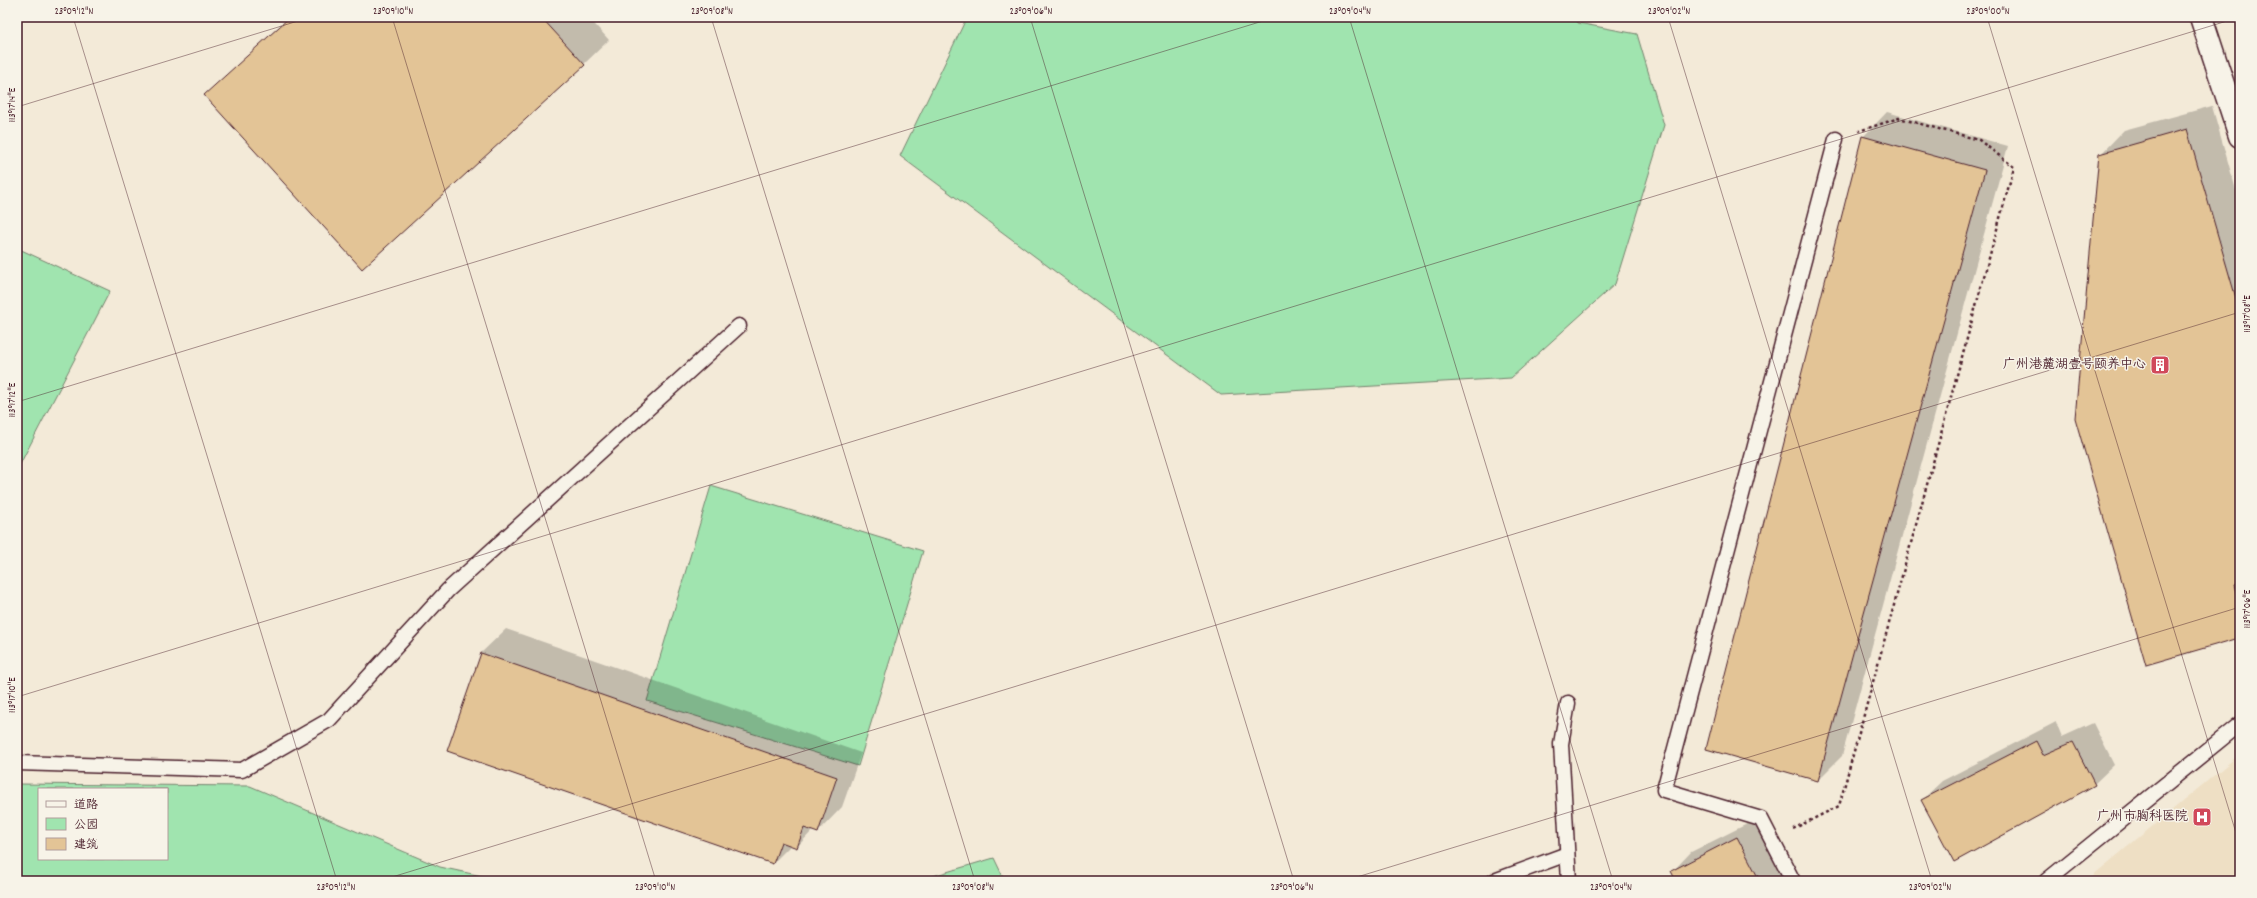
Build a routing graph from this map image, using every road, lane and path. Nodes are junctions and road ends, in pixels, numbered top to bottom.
1 (2201, 17) edge
2 (2240, 136) edge
3 (1836, 139) joint
4 (739, 326) dead end
5 (1568, 703) dead end
6 (2240, 724) edge
7 (17, 763) edge
8 (1772, 840) junction
9 (1567, 854) junction
10 (1494, 881) edge
11 (1569, 881) edge
12 (1793, 881) edge
13 (2046, 881) edge

1 - 2 street
3 - 8 lane
3 - 8 path
4 - 7 lane
5 - 9 lane
6 - 13 lane
8 - 12 lane
9 - 10 lane
9 - 11 lane

